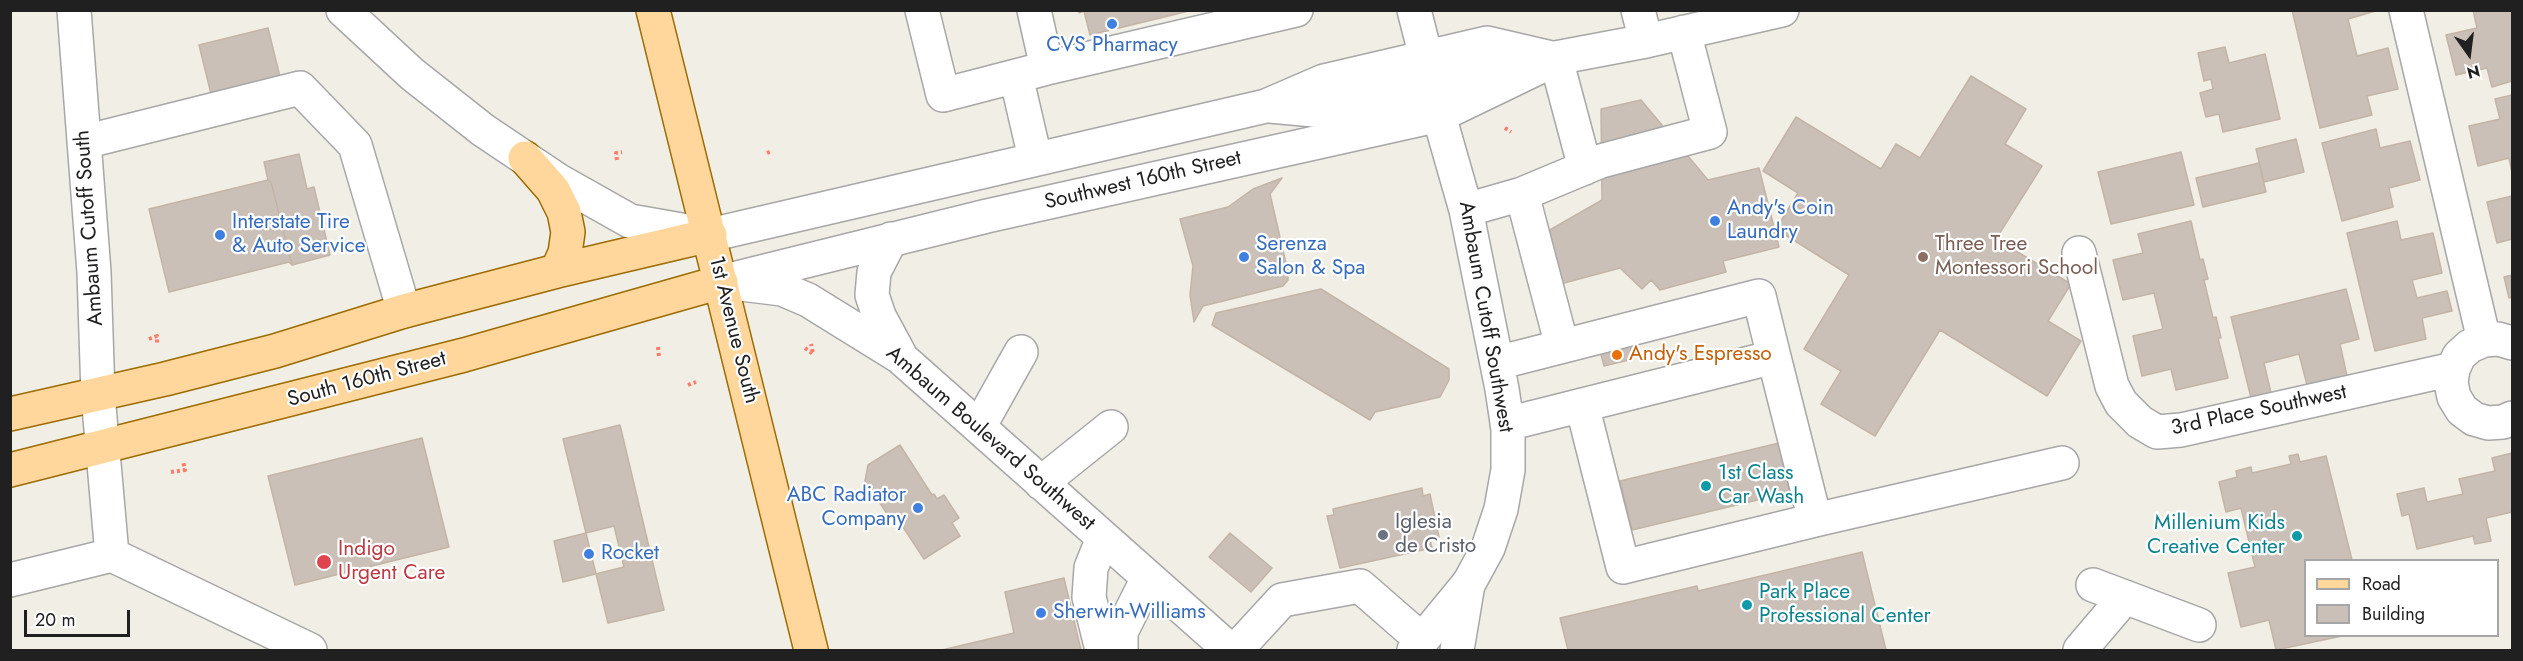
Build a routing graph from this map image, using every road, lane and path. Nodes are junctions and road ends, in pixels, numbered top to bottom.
1 (74, 10) edge
2 (343, 10) edge
3 (653, 10) edge
4 (922, 10) edge
5 (1034, 10) edge
6 (1296, 10) edge
7 (1414, 10) edge
8 (1782, 10) edge
9 (2406, 10) edge
10 (1642, 26) edge
11 (1684, 32) junction
12 (1556, 59) junction
13 (1047, 68) junction
14 (1428, 71) junction
15 (1016, 76) junction
16 (1440, 115) junction
17 (1505, 128) dead end
18 (1511, 132) dead end
19 (84, 142) junction
20 (622, 152) dead end
21 (525, 158) junction
22 (1035, 158) junction
23 (616, 160) dead end
24 (1585, 168) junction
25 (1522, 194) junction
26 (1466, 210) junction
27 (710, 235) junction
28 (891, 239) junction
29 (2079, 254) dead end
30 (557, 271) junction
31 (721, 282) junction
32 (404, 311) junction
33 (149, 339) dead end
34 (2498, 341) edge
35 (810, 342) dead end
36 (157, 343) dead end
37 (1562, 346) junction
38 (658, 347) dead end
39 (805, 348) dead end
40 (1021, 352) dead end
41 (659, 357) dead end
42 (900, 357) junction
43 (1774, 357) junction
44 (1497, 363) junction
45 (2453, 369) junction
46 (696, 382) dead end
47 (688, 385) dead end
48 (98, 395) junction
49 (1582, 405) junction
50 (10, 414) edge
51 (2512, 418) edge
52 (1507, 424) junction
53 (979, 427) junction
54 (1111, 427) dead end
55 (103, 446) junction
56 (183, 460) dead end
57 (2062, 463) dead end
58 (10, 470) edge
59 (171, 472) dead end
60 (1041, 483) junction
61 (1815, 520) junction
62 (1103, 538) junction
63 (112, 555) junction
64 (1148, 578) junction
65 (10, 580) edge
66 (1469, 583) junction
67 (2093, 585) dead end
68 (2125, 597) junction
69 (2199, 625) dead end
70 (1418, 645) edge
71 (310, 651) edge
72 (811, 651) edge
73 (1102, 651) edge
74 (1121, 651) edge
75 (1230, 651) edge
76 (1236, 651) edge
77 (1457, 651) edge
78 (2079, 651) edge

1 - 19 street, Ambaum Cutoff South
2 - 21 street
3 - 27 main road, 1st Avenue South
4 - 15 street
5 - 13 street
6 - 13 street
7 - 14 street, Ambaum Cutoff Southwest
8 - 11 street, Southwest 160th Street
9 - 34 street
10 - 11 street, Southwest 160th Street
10 - 12 street, Southwest 160th Street
11 - 24 street
12 - 14 street, Southwest 160th Street
12 - 16 street, Southwest 160th Street
12 - 24 street
13 - 15 street
14 - 16 street, Ambaum Cutoff Southwest
14 - 22 street, Southwest 160th Street
15 - 22 street
16 - 26 street, Ambaum Cutoff Southwest
16 - 28 street, Southwest 160th Street
17 - 18 path
19 - 32 street
19 - 48 street, Ambaum Cutoff South
20 - 23 path
21 - 27 street
21 - 30 main road
22 - 27 street, Southwest 160th Street
24 - 25 street
25 - 26 street
25 - 37 street
26 - 44 street, Ambaum Cutoff Southwest
27 - 30 main road
27 - 31 main road, 1st Avenue South
28 - 31 street, Southwest 160th Street
28 - 42 street
29 - 45 street, 3rd Place Southwest
30 - 32 main road
31 - 42 street, Ambaum Boulevard Southwest
31 - 55 main road, South 160th Street
31 - 72 main road, 1st Avenue South
32 - 48 main road
33 - 36 path
34 - 45 street
35 - 39 path
37 - 43 street
37 - 44 street
38 - 41 path
40 - 53 street
42 - 53 street, Ambaum Boulevard Southwest
43 - 49 street
43 - 61 street
44 - 52 street, Ambaum Cutoff Southwest
45 - 51 street
46 - 47 path
48 - 50 main road
48 - 55 street, Ambaum Cutoff South
49 - 52 street
49 - 61 street
52 - 66 street, Ambaum Cutoff Southwest
53 - 60 street, Ambaum Boulevard Southwest
54 - 60 street
55 - 58 main road, South 160th Street
55 - 63 street, Ambaum Cutoff South
56 - 59 path
57 - 61 street
60 - 62 street, Ambaum Boulevard Southwest
62 - 64 street, Ambaum Boulevard Southwest
62 - 73 street
63 - 65 street
63 - 71 street
64 - 74 street
64 - 75 street, Ambaum Boulevard Southwest
66 - 70 street, Ambaum Cutoff Southwest
66 - 77 street, Ambaum Cutoff Southwest
67 - 68 street
68 - 69 street
68 - 78 street
70 - 76 street

